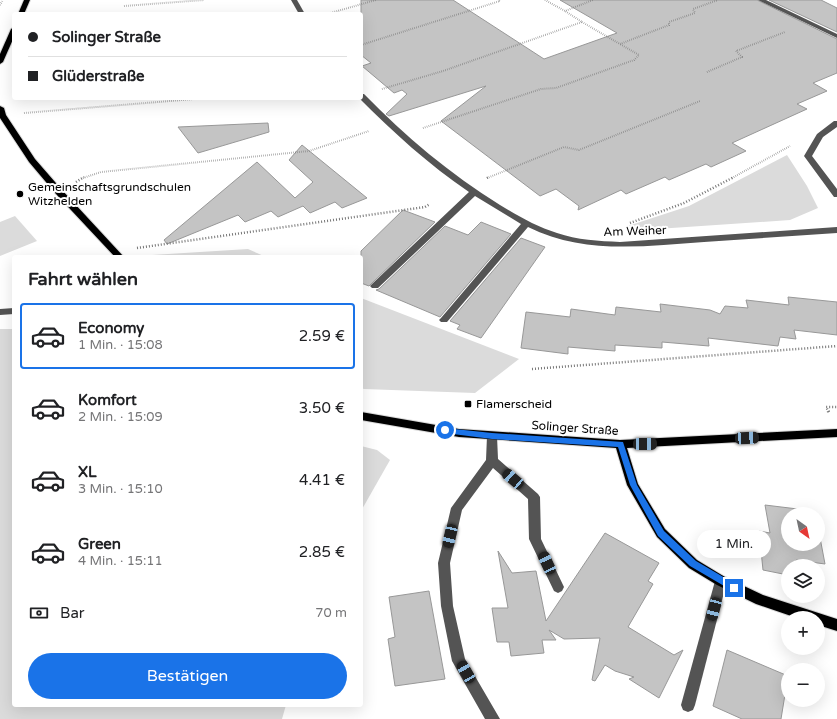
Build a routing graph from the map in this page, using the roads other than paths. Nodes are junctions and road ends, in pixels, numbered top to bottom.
1 (27, 0) edge
2 (294, 0) edge
3 (761, 0) edge
4 (22, 12) edge
5 (301, 12) edge
6 (12, 34) edge
7 (837, 36) edge
8 (0, 62) edge
9 (363, 98) edge
10 (1, 113) edge
11 (837, 123) edge
12 (473, 193) junction
13 (837, 195) edge
14 (526, 224) junction
15 (837, 230) edge
16 (117, 255) edge
17 (375, 286) dead end
18 (12, 311) edge
19 (0, 312) edge
20 (444, 320) dead end
21 (363, 416) edge
22 (837, 433) edge
23 (492, 436) junction
24 (620, 444) junction
25 (492, 461) junction
26 (721, 581) junction
27 (558, 587) dead end
28 (794, 611) edge
29 (825, 621) edge
30 (837, 625) edge
31 (688, 705) dead end
32 (493, 719) edge

1 - 4 main road
2 - 5 street
3 - 7 street
6 - 8 main road
9 - 12 street, Am Weiher
10 - 16 main road
11 - 13 street
12 - 14 street, Am Weiher
12 - 17 street
14 - 15 street, Am Weiher
14 - 20 street
18 - 19 street
21 - 23 main road, Solinger Straße
22 - 24 main road, Solinger Straße
23 - 24 main road, Solinger Straße
23 - 25 street
24 - 26 main road
25 - 27 street
25 - 32 street
26 - 28 main road
26 - 31 street
29 - 30 main road

